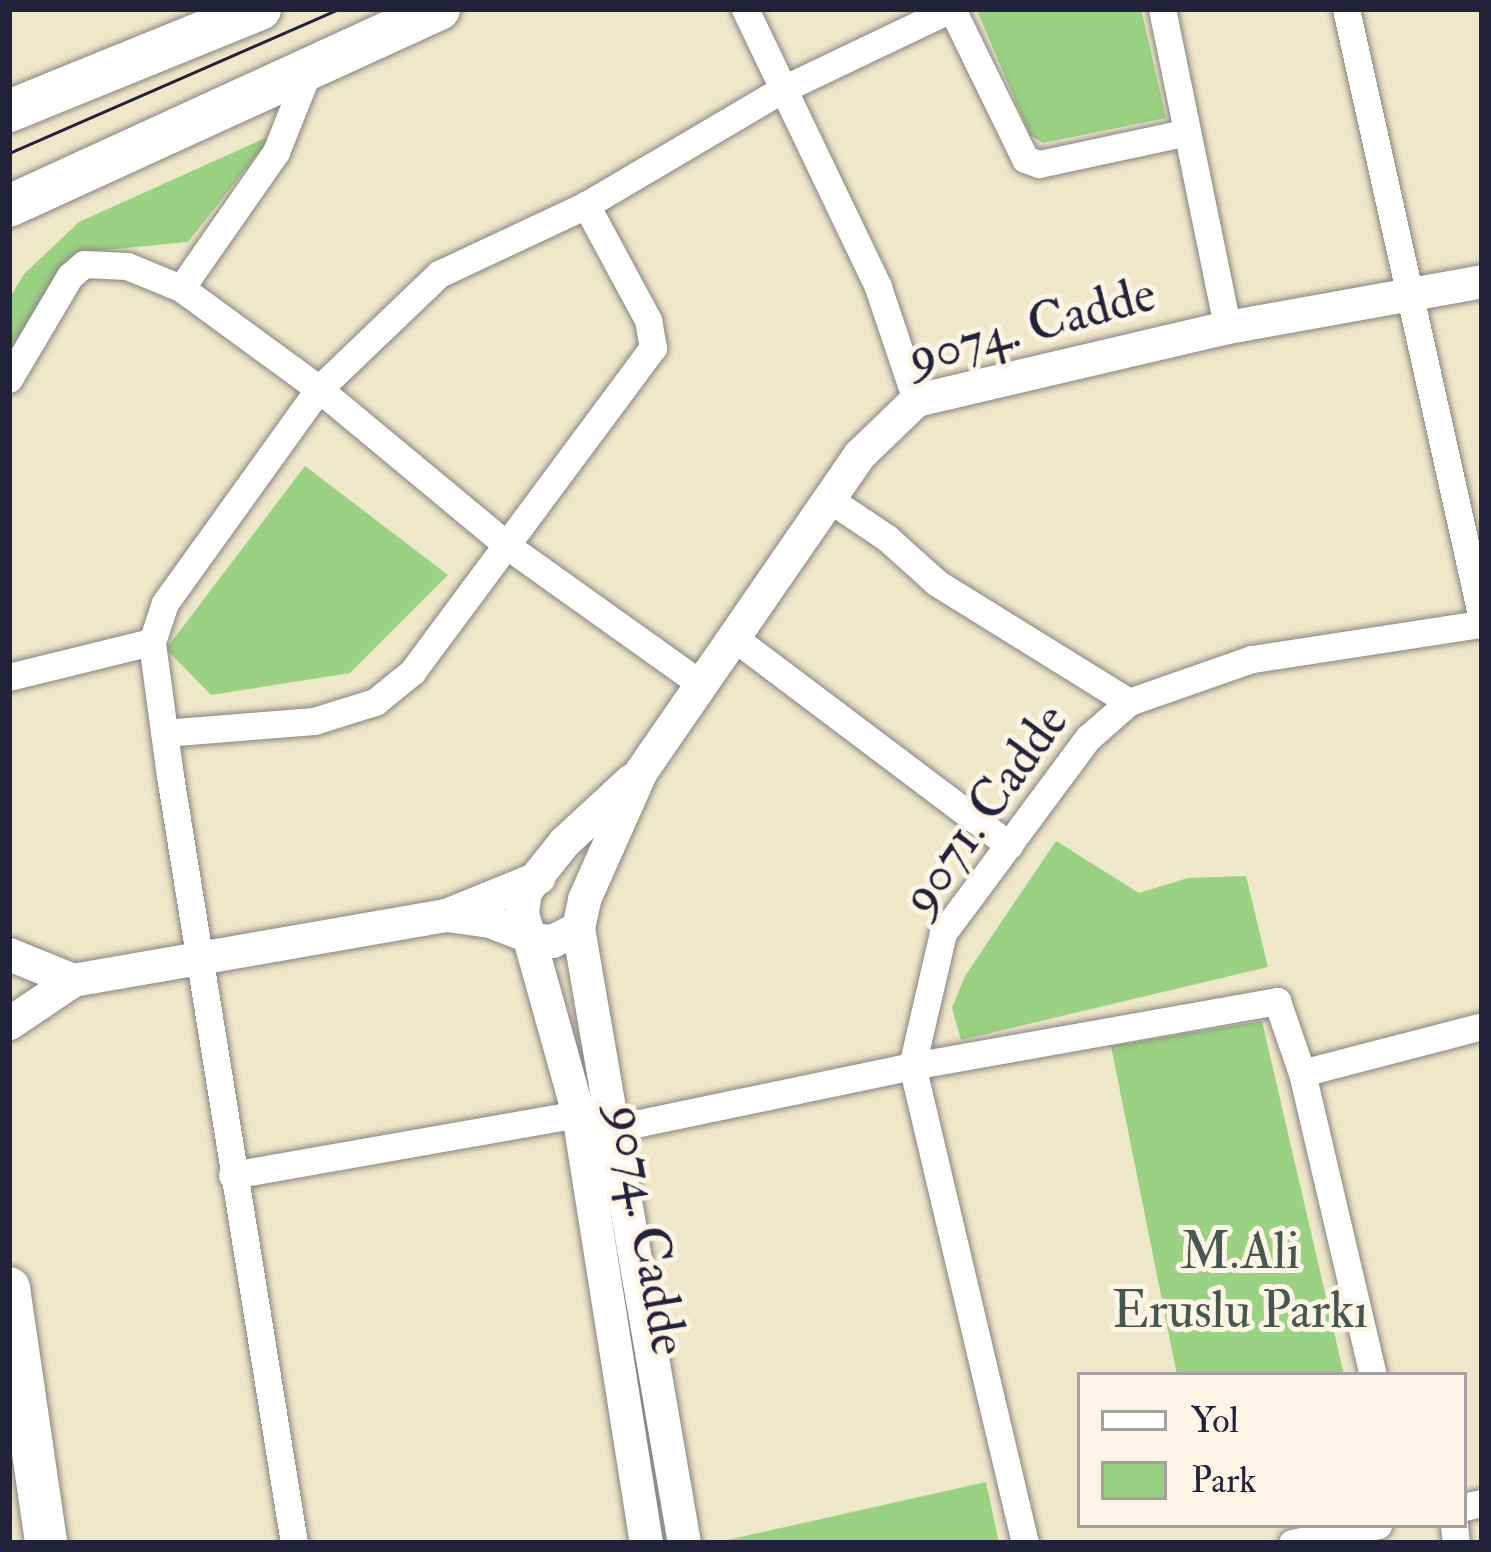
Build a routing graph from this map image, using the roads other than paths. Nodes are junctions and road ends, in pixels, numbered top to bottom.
1 (260, 9) edge
2 (439, 9) edge
3 (745, 9) edge
4 (952, 9) edge
5 (1162, 9) edge
6 (1346, 9) edge
7 (309, 69) junction
8 (783, 89) junction
9 (10, 110) edge
10 (1184, 133) junction
11 (586, 205) junction
12 (15, 206) edge
13 (1482, 281) edge
14 (181, 289) junction
15 (1409, 295) junction
16 (1227, 327) junction
17 (9, 380) edge
18 (319, 389) junction
19 (916, 400) junction
20 (829, 499) junction
21 (509, 547) junction
22 (1482, 621) edge
23 (734, 637) junction
24 (152, 642) junction
25 (9, 677) edge
26 (701, 684) junction
27 (1129, 702) junction
28 (164, 733) junction
29 (641, 771) junction
30 (1009, 845) junction
31 (536, 878) junction
32 (581, 914) junction
33 (446, 915) junction
34 (524, 935) junction
35 (9, 954) edge
36 (196, 959) junction
37 (73, 980) junction
38 (9, 1023) edge
39 (1482, 1026) edge
40 (912, 1066) junction
41 (1302, 1073) junction
42 (578, 1114) junction
43 (611, 1129) junction
44 (232, 1175) junction
45 (9, 1288) edge
46 (1372, 1372) edge
47 (1364, 1528) edge
48 (46, 1543) edge
49 (294, 1543) edge
50 (646, 1543) edge
51 (685, 1543) edge
52 (1025, 1543) edge
53 (1292, 1543) edge

1 - 9 main road
2 - 7 main road
3 - 8 street
4 - 8 street
4 - 10 street
5 - 10 street
6 - 15 street
7 - 12 main road
7 - 14 street
8 - 11 street
8 - 19 street
10 - 16 street
11 - 18 street
11 - 21 street
13 - 15 street, 9074. Cadde
14 - 17 street
14 - 18 street
15 - 16 street, 9074. Cadde
15 - 22 street
16 - 19 street, 9074. Cadde
18 - 21 street
18 - 24 street
19 - 20 street, 9074. Cadde
20 - 23 street, 9074. Cadde
20 - 27 street
21 - 26 street
21 - 28 street
22 - 27 street, 9071. Cadde
23 - 26 street, 9074. Cadde
23 - 30 street
24 - 25 street
24 - 28 street
26 - 29 street, 9074. Cadde
27 - 30 street, 9071. Cadde
28 - 36 street
29 - 31 street, 9074. Cadde
29 - 32 street, 9074. Cadde
30 - 40 street, 9071. Cadde
31 - 32 street
31 - 33 street
31 - 34 street, 9074. Cadde
32 - 34 street
32 - 43 street, 9074. Cadde
33 - 34 street
33 - 36 street
34 - 42 street, 9074. Cadde
35 - 37 street
36 - 37 street
36 - 44 street
37 - 38 street
39 - 41 street
40 - 41 street
40 - 43 street
40 - 52 street, 9071. Cadde
41 - 46 street
42 - 44 street
42 - 50 street, 9074. Cadde
43 - 51 street, 9074. Cadde
44 - 49 street
45 - 48 main road
47 - 53 street

